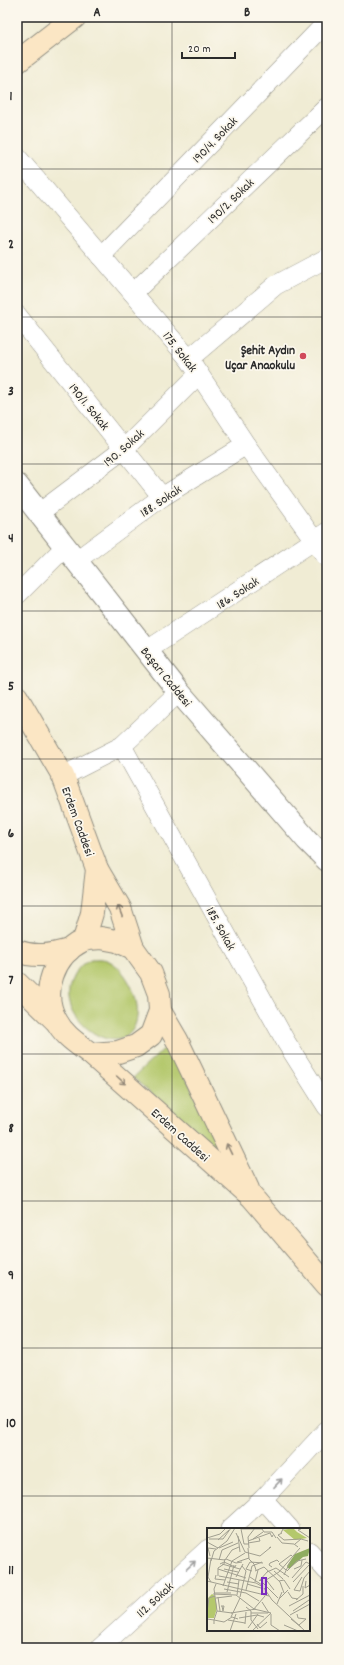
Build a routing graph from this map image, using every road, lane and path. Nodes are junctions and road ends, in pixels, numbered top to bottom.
1 (75, 17) edge
2 (323, 24) edge
3 (17, 62) edge
4 (327, 108) edge
5 (17, 157) edge
6 (101, 256) junction
7 (327, 258) edge
8 (133, 293) junction
9 (17, 314) edge
10 (194, 367) junction
11 (246, 445) junction
12 (124, 449) junction
13 (17, 485) edge
14 (162, 497) junction
15 (39, 513) junction
16 (321, 536) edge
17 (71, 553) junction
18 (327, 558) edge
19 (17, 595) edge
20 (146, 651) junction
21 (179, 692) junction
22 (17, 697) edge
23 (122, 746) junction
24 (63, 776) junction
25 (327, 860) edge
26 (97, 869) junction
27 (76, 945) junction
28 (133, 948) junction
29 (17, 951) edge
30 (17, 983) edge
31 (160, 1011) junction
32 (55, 1020) junction
33 (92, 1054) junction
34 (327, 1107) edge
35 (252, 1197) junction
36 (327, 1285) edge
37 (327, 1430) edge
38 (263, 1499) junction
39 (231, 1528) edge
40 (289, 1528) edge
41 (207, 1550) edge
42 (310, 1551) edge
43 (327, 1571) edge
44 (100, 1648) edge

1 - 3 main road
2 - 6 street, 190/4. Sokak
4 - 8 street, 190/2. Sokak
5 - 6 street, 175. Sokak
6 - 8 street, 175. Sokak
7 - 10 street, 190. Sokak
8 - 10 street, 175. Sokak
9 - 12 street, 190/1. Sokak
10 - 11 street, 175. Sokak
10 - 12 street, 190. Sokak
11 - 14 street, 188. Sokak
11 - 16 street, 175. Sokak
12 - 14 street, 190/1. Sokak
12 - 15 street, 190. Sokak
13 - 15 street, Başarı Caddesi
14 - 17 street, 188. Sokak
15 - 17 street, Başarı Caddesi
16 - 18 street, 175. Sokak
16 - 20 street, 186. Sokak
17 - 19 street, 188. Sokak
17 - 20 street, Başarı Caddesi
20 - 21 street, Başarı Caddesi
21 - 23 street
21 - 25 street, Başarı Caddesi
22 - 24 main road, Erdem Caddesi
23 - 24 street
23 - 34 street, 185. Sokak
24 - 26 main road, Erdem Caddesi
26 - 27 main road
28 -> 26 main road, Erdem Caddesi
27 - 28 main road
27 - 29 main road
27 - 32 main road
28 - 31 main road
30 - 32 main road
31 - 33 main road
35 -> 31 main road, Erdem Caddesi
32 - 33 main road
33 -> 35 main road, Erdem Caddesi
35 - 36 main road, Erdem Caddesi
38 -> 37 street
38 - 39 street
38 - 40 street
44 -> 41 street, 112. Sokak
42 - 43 street

